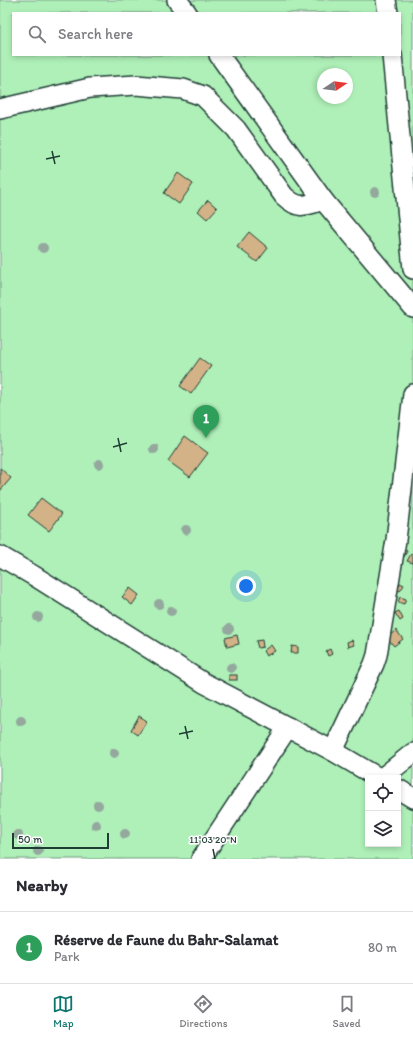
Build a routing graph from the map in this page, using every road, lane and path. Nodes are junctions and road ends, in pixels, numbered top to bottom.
1 (177, 0) edge
2 (386, 0) edge
3 (186, 12) edge
4 (388, 12) edge
5 (220, 56) edge
6 (392, 56) edge
7 (0, 109) edge
8 (323, 200) junction
9 (413, 269) edge
10 (413, 308) edge
11 (413, 394) edge
12 (0, 556) edge
13 (288, 727) junction
14 (333, 751) junction
15 (413, 753) edge
16 (375, 775) edge
17 (384, 775) edge
18 (401, 791) edge
19 (413, 798) edge
20 (201, 859) edge

1 - 3 street
2 - 4 street
5 - 8 street
6 - 9 street
7 - 8 street
8 - 10 street
11 - 14 street
12 - 13 street
13 - 14 street
13 - 20 street
14 - 16 street
15 - 17 street
18 - 19 street

